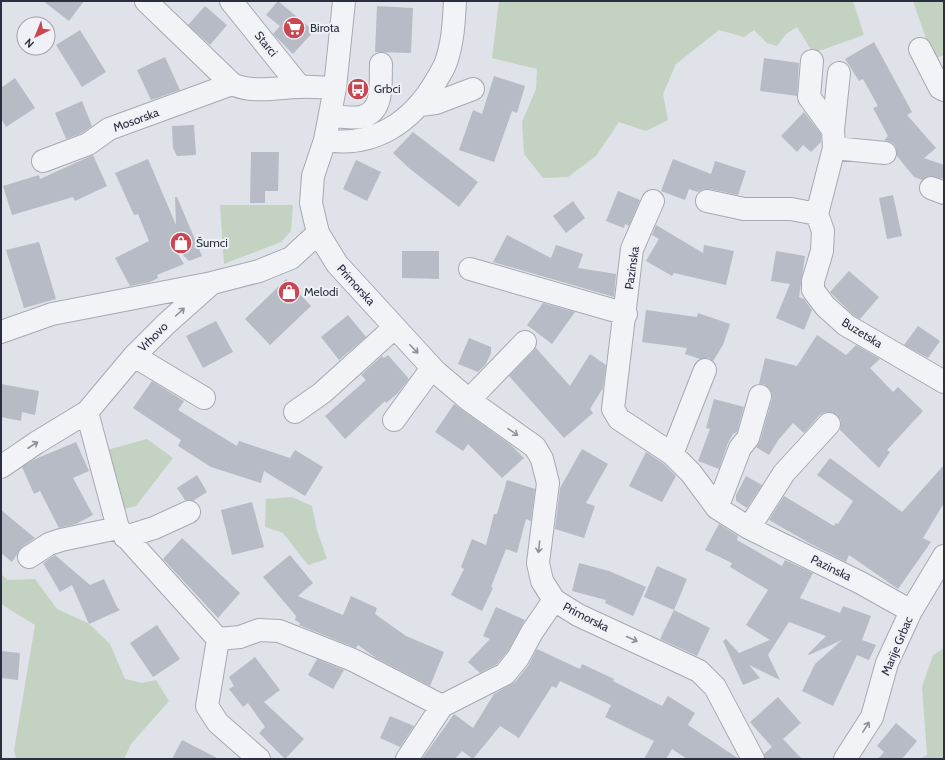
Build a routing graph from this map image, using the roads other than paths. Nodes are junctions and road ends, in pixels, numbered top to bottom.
1 (146, 1) edge
2 (231, 1) edge
3 (344, 1) edge
4 (455, 1) edge
5 (920, 49) dead end
6 (812, 61) dead end
7 (381, 64) dead end
8 (839, 73) dead end
9 (232, 84) junction
10 (300, 87) junction
11 (335, 88) junction
12 (473, 89) dead end
13 (944, 90) edge
14 (420, 105) junction
15 (330, 116) junction
16 (834, 139) junction
17 (325, 140) junction
18 (885, 154) dead end
19 (43, 161) dead end
20 (653, 201) dead end
21 (707, 201) dead end
22 (817, 214) junction
23 (318, 233) junction
24 (470, 269) dead end
25 (212, 283) junction
26 (626, 314) junction
27 (394, 328) junction
28 (1, 332) edge
29 (526, 342) dead end
30 (134, 356) junction
31 (432, 368) junction
32 (705, 370) dead end
33 (944, 382) edge
34 (760, 396) dead end
35 (204, 398) dead end
36 (469, 400) junction
37 (87, 412) junction
38 (295, 412) dead end
39 (394, 420) dead end
40 (829, 424) dead end
41 (672, 454) junction
42 (1, 466) edge
43 (717, 508) junction
44 (189, 512) dead end
45 (749, 528) junction
46 (121, 532) junction
47 (29, 557) dead end
48 (942, 562) edge
49 (554, 600) junction
50 (911, 611) junction
51 (218, 639) junction
52 (442, 706) junction
53 (258, 759) edge
54 (407, 759) edge
55 (753, 759) edge
56 (845, 759) edge

1 - 9 street
2 - 10 street, Starci
3 - 11 street, Primorska
4 - 14 street
5 - 13 street
6 - 16 street
7 - 15 street
8 - 16 street
9 - 10 street
9 - 19 street, Mosorska
10 - 11 street
11 - 15 street, Primorska
12 - 14 street
14 - 17 street
15 - 17 street, Primorska
16 - 18 street
16 - 22 street
17 - 23 street, Primorska
20 - 26 street, Pazinska
21 - 22 street
22 - 33 street, Buzetska
23 - 25 street, Vrhovo
23 - 27 street, Primorska
24 - 26 street
25 - 28 street
30 -> 25 street, Vrhovo
26 - 41 street, Pazinska
27 -> 31 street, Primorska
27 - 38 street
29 - 36 street
30 - 35 street
30 - 37 street, Vrhovo
31 - 36 street, Primorska
31 - 39 street
32 - 41 street
34 - 43 street
36 -> 49 street, Primorska
42 -> 37 street, Vrhovo
37 - 46 street
40 - 45 street
41 - 43 street, Pazinska
43 - 45 street, Pazinska
44 - 46 street
45 - 50 street, Pazinska
46 - 47 street
46 - 51 street
48 - 50 street, Marije Grbac
49 - 52 street
49 -> 55 street, Primorska
56 -> 50 street, Marije Grbac
51 - 52 street
51 - 53 street
52 - 54 street

